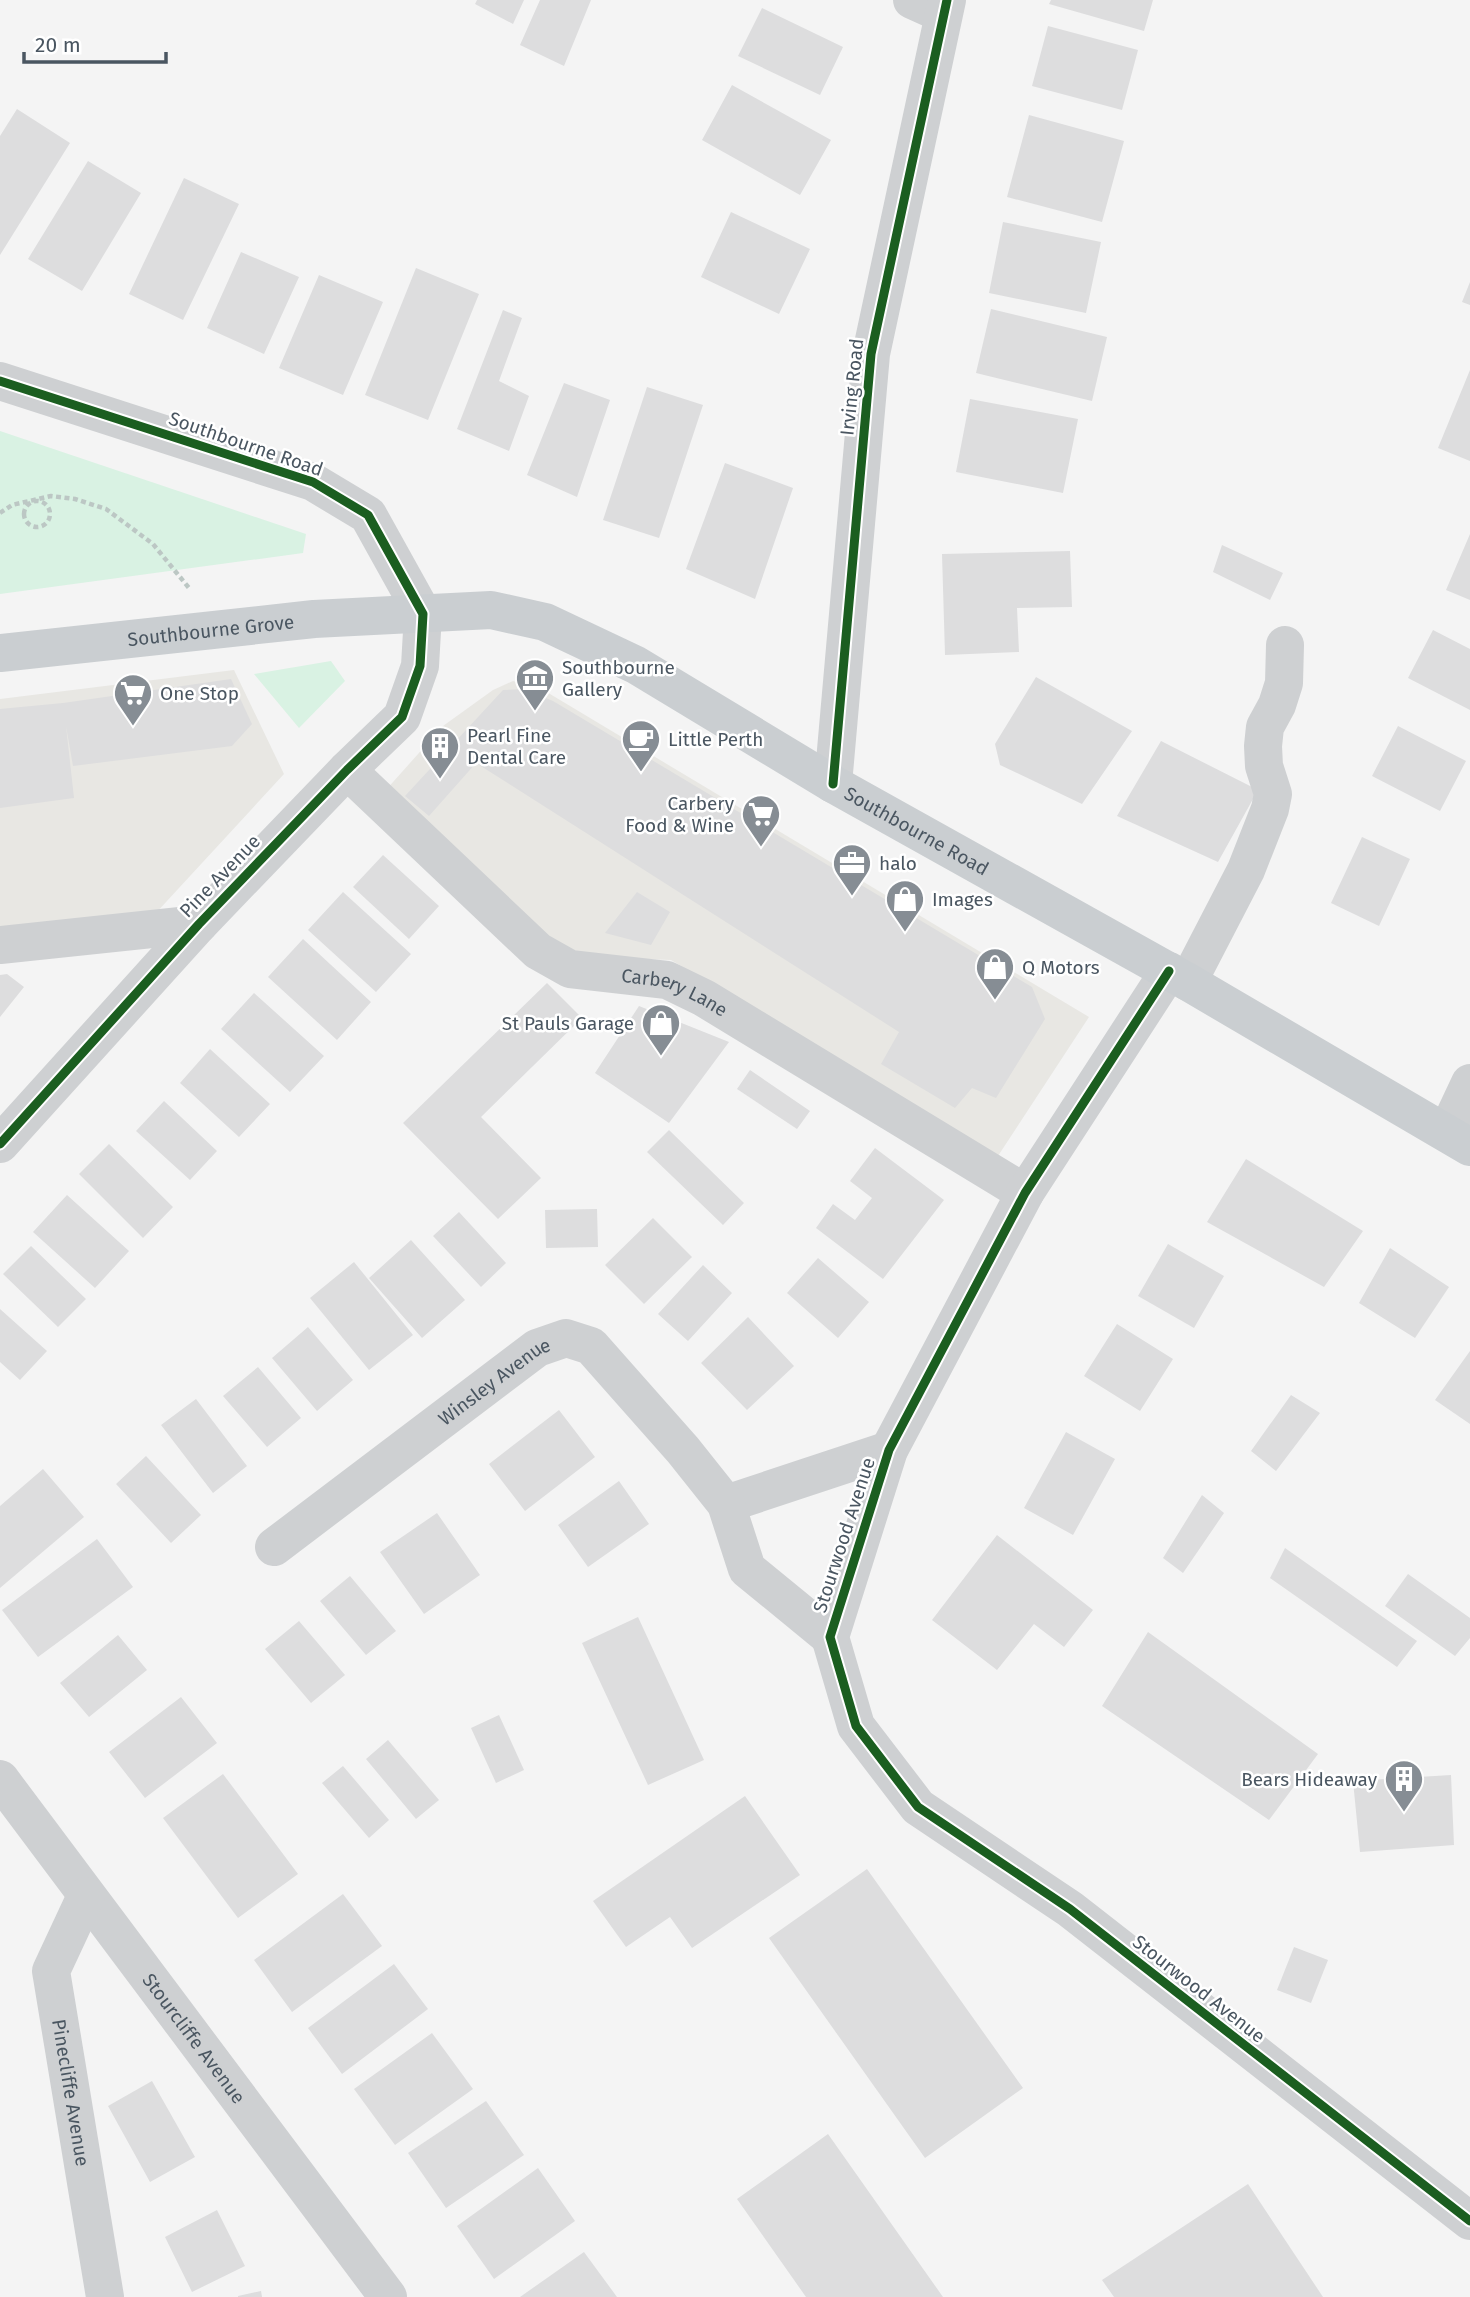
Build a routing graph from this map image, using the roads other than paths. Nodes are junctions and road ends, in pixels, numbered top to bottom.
1 (934, 5) edge
2 (0, 381) edge
3 (423, 614) junction
4 (1285, 645) dead end
5 (0, 653) edge
6 (347, 770) junction
7 (833, 785) junction
8 (199, 924) junction
9 (0, 945) edge
10 (1178, 976) junction
11 (1470, 1083) edge
12 (1458, 1140) edge
13 (0, 1144) edge
14 (1024, 1193) junction
15 (889, 1450) junction
16 (726, 1504) junction
17 (274, 1548) dead end
18 (830, 1637) junction
19 (0, 1779) edge
20 (86, 1895) junction
21 (1470, 2221) edge
22 (105, 2297) edge
23 (388, 2297) edge

1 - 7 street, Irving Road
2 - 3 street, Southbourne Road
3 - 5 main road, Southbourne Grove
3 - 6 street, Pine Avenue
3 - 7 main road, Southbourne Road
4 - 10 street, Stourwood Avenue
6 - 8 street, Pine Avenue
6 - 14 street, Carbery Lane
7 - 10 main road, Southbourne Road
8 - 9 street
8 - 13 street, Pine Avenue
10 - 12 main road, Southbourne Road
10 - 14 street, Stourwood Avenue
11 - 12 street
14 - 15 street, Stourwood Avenue
15 - 16 street
15 - 18 street, Stourwood Avenue
16 - 17 street, Winsley Avenue
16 - 18 street, Winsley Avenue
18 - 21 street, Stourwood Avenue
19 - 20 street, Stourcliffe Avenue
20 - 22 street, Pinecliffe Avenue
20 - 23 street, Stourcliffe Avenue

